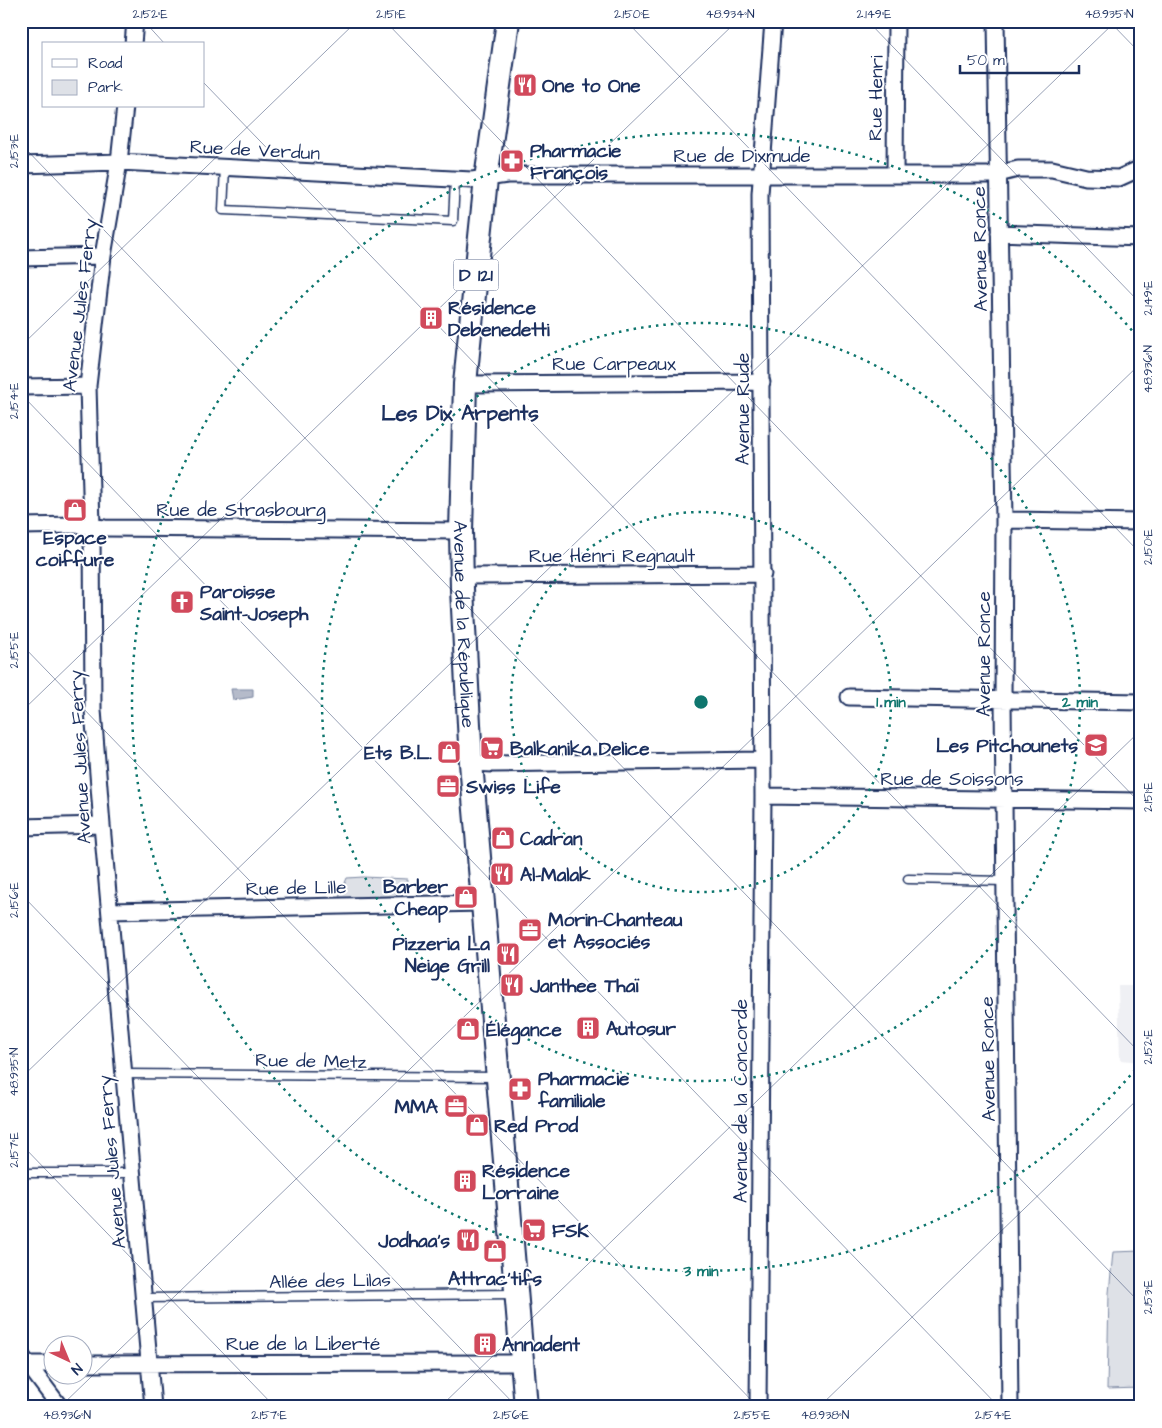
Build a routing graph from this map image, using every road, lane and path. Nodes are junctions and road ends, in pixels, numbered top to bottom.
1 (135, 21) edge
2 (508, 21) edge
3 (773, 21) edge
4 (896, 21) edge
5 (996, 21) edge
6 (132, 42) edge
7 (125, 108) edge
8 (119, 162) junction
9 (21, 165) edge
10 (226, 167) junction
11 (1141, 168) edge
12 (895, 174) junction
13 (998, 174) junction
14 (762, 176) junction
15 (486, 179) junction
16 (455, 180) junction
17 (999, 233) junction
18 (1141, 238) edge
19 (103, 256) junction
20 (21, 258) edge
21 (762, 382) junction
22 (466, 384) junction
23 (88, 386) junction
24 (21, 387) edge
25 (1004, 520) junction
26 (1141, 522) edge
27 (21, 526) edge
28 (92, 526) junction
29 (461, 531) junction
30 (763, 574) junction
31 (462, 576) junction
32 (849, 697) dead end
33 (1003, 700) junction
34 (1141, 702) edge
35 (762, 760) junction
36 (471, 763) junction
37 (763, 796) junction
38 (1004, 799) junction
39 (1141, 801) edge
40 (102, 825) junction
41 (21, 827) edge
42 (908, 879) dead end
43 (1005, 881) junction
44 (483, 904) junction
45 (110, 911) junction
46 (124, 1074) junction
47 (498, 1077) junction
48 (21, 1173) edge
49 (132, 1173) junction
50 (1141, 1286) edge
51 (516, 1294) junction
52 (143, 1298) junction
53 (1141, 1320) edge
54 (24, 1359) edge
55 (42, 1362) edge
56 (523, 1363) junction
57 (92, 1364) edge
58 (149, 1364) junction
59 (60, 1407) edge
60 (152, 1407) edge
61 (526, 1407) edge
62 (758, 1407) edge
63 (1010, 1407) edge

1 - 6 street
2 - 15 main road, Avenue de la République / D 121
3 - 14 street, Avenue Rude
4 - 12 street, Rue Henri
5 - 13 street, Avenue Ronce
7 - 8 street, Avenue Jules Ferry
8 - 9 street, Rue de Verdun
8 - 10 street, Rue de Verdun
8 - 19 street, Avenue Jules Ferry
10 - 16 street, Rue de Verdun
10 - 16 lane
11 - 13 street, Rue de Dixmude
12 - 13 street, Rue de Dixmude
12 - 14 street, Rue de Dixmude
13 - 17 street, Avenue Ronce
14 - 15 street, Rue de Dixmude
14 - 21 street, Avenue Rude
15 - 16 street, Rue de Verdun
15 - 22 main road, Avenue de la République / D 121
17 - 18 street
17 - 25 street, Avenue Ronce
19 - 20 street
19 - 23 street, Avenue Jules Ferry
21 - 22 street, Rue Carpeaux
21 - 30 street, Avenue Rude
22 - 29 main road, Avenue de la République / D 121
23 - 24 street
23 - 28 street, Avenue Jules Ferry
25 - 26 street
25 - 33 street, Avenue Ronce
27 - 28 street, Rue de Strasbourg
28 - 29 street, Rue de Strasbourg
28 - 40 street, Avenue Jules Ferry
29 - 31 main road, Avenue de la République / D 121
30 - 31 street, Rue Henri Regnault
30 - 35 street, Avenue Rude
31 - 36 main road, Avenue de la République / D 121
32 - 33 street
33 - 34 street
33 - 38 street, Avenue Ronce
35 - 36 street
35 - 37 street, Avenue Rude
36 - 44 main road, Avenue de la République / D 121
37 - 38 street, Rue de Soissons
37 - 62 street, Avenue de la Concorde
38 - 39 street, Rue de Soissons
38 - 43 street, Avenue Ronce
40 - 41 street
40 - 45 street, Avenue Jules Ferry
42 - 43 lane
43 - 63 street, Avenue Ronce
44 - 45 street, Rue de Lille
44 - 47 main road, Avenue de la République / D 121
45 - 46 street, Avenue Jules Ferry
46 - 47 lane, Rue de Metz
46 - 49 street, Avenue Jules Ferry
47 - 51 main road, Avenue de la République / D 121
48 - 49 lane
49 - 52 street, Avenue Jules Ferry
50 - 53 path
51 - 52 lane, Allée des Lilas
51 - 56 main road, Avenue de la République / D 121
52 - 58 street, Avenue Jules Ferry
54 - 55 street
54 - 59 street
56 - 58 street, Rue de la Liberté
56 - 61 main road, Avenue de la République / D 121
57 - 58 street, Rue de la Liberté
58 - 60 street, Avenue Jules Ferry

